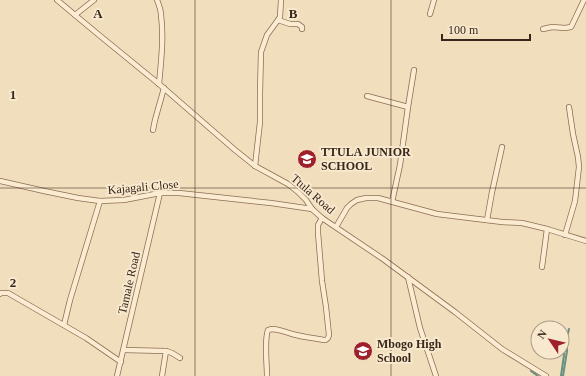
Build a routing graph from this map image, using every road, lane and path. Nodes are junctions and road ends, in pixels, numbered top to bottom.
1 (57, 0) edge
2 (94, 0) edge
3 (158, 0) edge
4 (281, 0) edge
5 (434, 0) edge
6 (584, 0) edge
7 (430, 14) dead end
8 (75, 15) junction
9 (278, 20) junction
10 (302, 29) dead end
11 (543, 29) dead end
12 (414, 70) dead end
13 (159, 84) junction
14 (164, 88) junction
15 (367, 96) dead end
16 (568, 107) dead end
17 (408, 108) junction
18 (153, 130) dead end
19 (502, 147) dead end
20 (255, 166) junction
21 (0, 181) edge
22 (160, 194) junction
23 (100, 201) junction
24 (392, 202) junction
25 (312, 209) junction
26 (322, 218) junction
27 (488, 220) junction
28 (336, 227) junction
29 (547, 229) junction
30 (565, 235) junction
31 (586, 241) edge
32 (542, 267) dead end
33 (408, 277) junction
34 (0, 294) edge
35 (64, 325) junction
36 (124, 350) junction
37 (166, 351) junction
38 (180, 358) dead end
39 (121, 362) junction
40 (117, 376) edge
41 (162, 376) edge
42 (267, 376) edge
43 (436, 376) edge
44 (546, 376) edge

1 - 8 street, Ttula Road
2 - 8 street
3 - 13 street
4 - 9 street
5 - 7 street
6 - 11 street
8 - 13 street, Ttula Road
9 - 10 street
9 - 20 street
12 - 17 street
13 - 14 street, Ttula Road
14 - 18 street
14 - 20 street, Ttula Road
15 - 17 street
16 - 30 street
17 - 24 street
19 - 27 street
20 - 25 street, Ttula Road
21 - 23 street, Kajagali Close
22 - 23 street, Kajagali Close
22 - 25 street, Kajagali Close
22 - 36 street, Tamale Road
23 - 35 street
24 - 27 street
24 - 28 street
25 - 26 street, Ttula Road
26 - 28 street, Ttula Road
26 - 42 street
27 - 29 street
28 - 33 street, Ttula Road
29 - 30 street
29 - 32 street
30 - 31 street
33 - 43 street
33 - 44 street, Ttula Road
34 - 35 street
35 - 39 street
36 - 37 street
36 - 39 street, Tamale Road
37 - 38 street
37 - 41 street
39 - 40 street, Tamale Road

